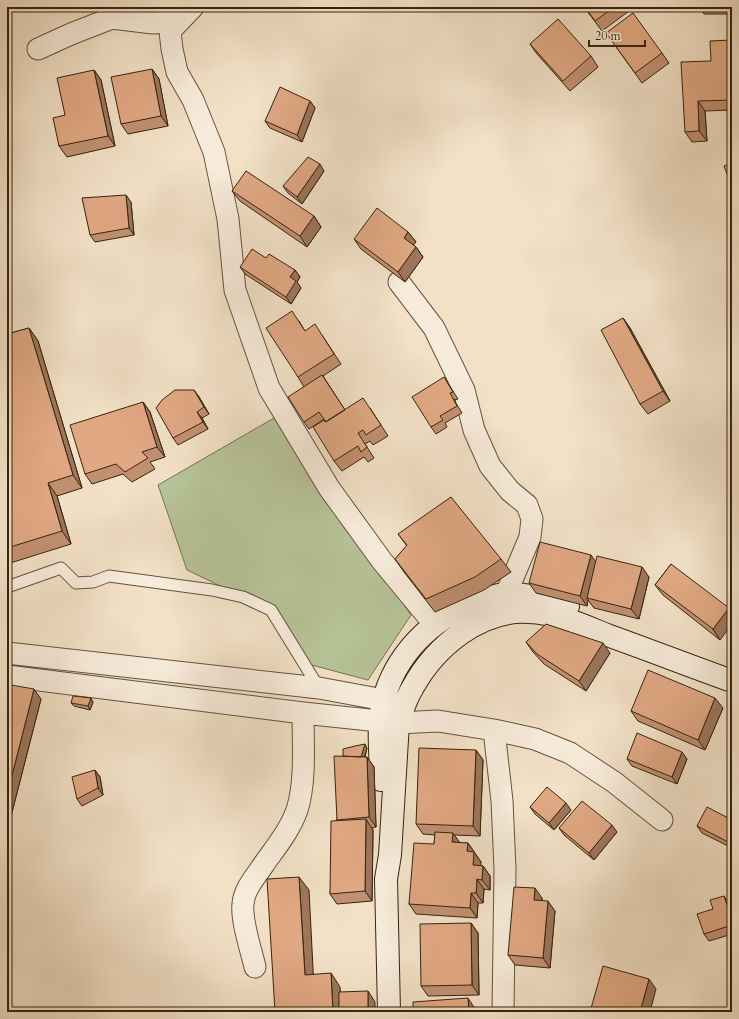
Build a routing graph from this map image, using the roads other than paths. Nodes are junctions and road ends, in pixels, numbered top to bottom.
1 (186, 14) edge
2 (38, 49) dead end
3 (399, 282) edge
4 (7, 587) edge
5 (506, 594) junction
6 (434, 624) junction
7 (648, 642) junction
8 (7, 653) edge
9 (732, 666) edge
10 (7, 676) edge
11 (732, 681) edge
12 (319, 688) junction
13 (304, 713) junction
14 (392, 713) junction
15 (494, 730) junction
16 (662, 820) dead end
17 (255, 967) dead end
18 (389, 1012) edge
19 (503, 1012) edge

1 - 2 street
1 - 6 street
3 - 5 street
4 - 12 lane
5 - 6 street
5 - 7 street
6 - 14 street
7 - 9 street
7 - 11 street
7 - 14 street
8 - 12 street
10 - 13 street
12 - 14 street
13 - 14 street
13 - 17 street
14 - 15 street
14 - 18 street
15 - 16 street
15 - 19 street

